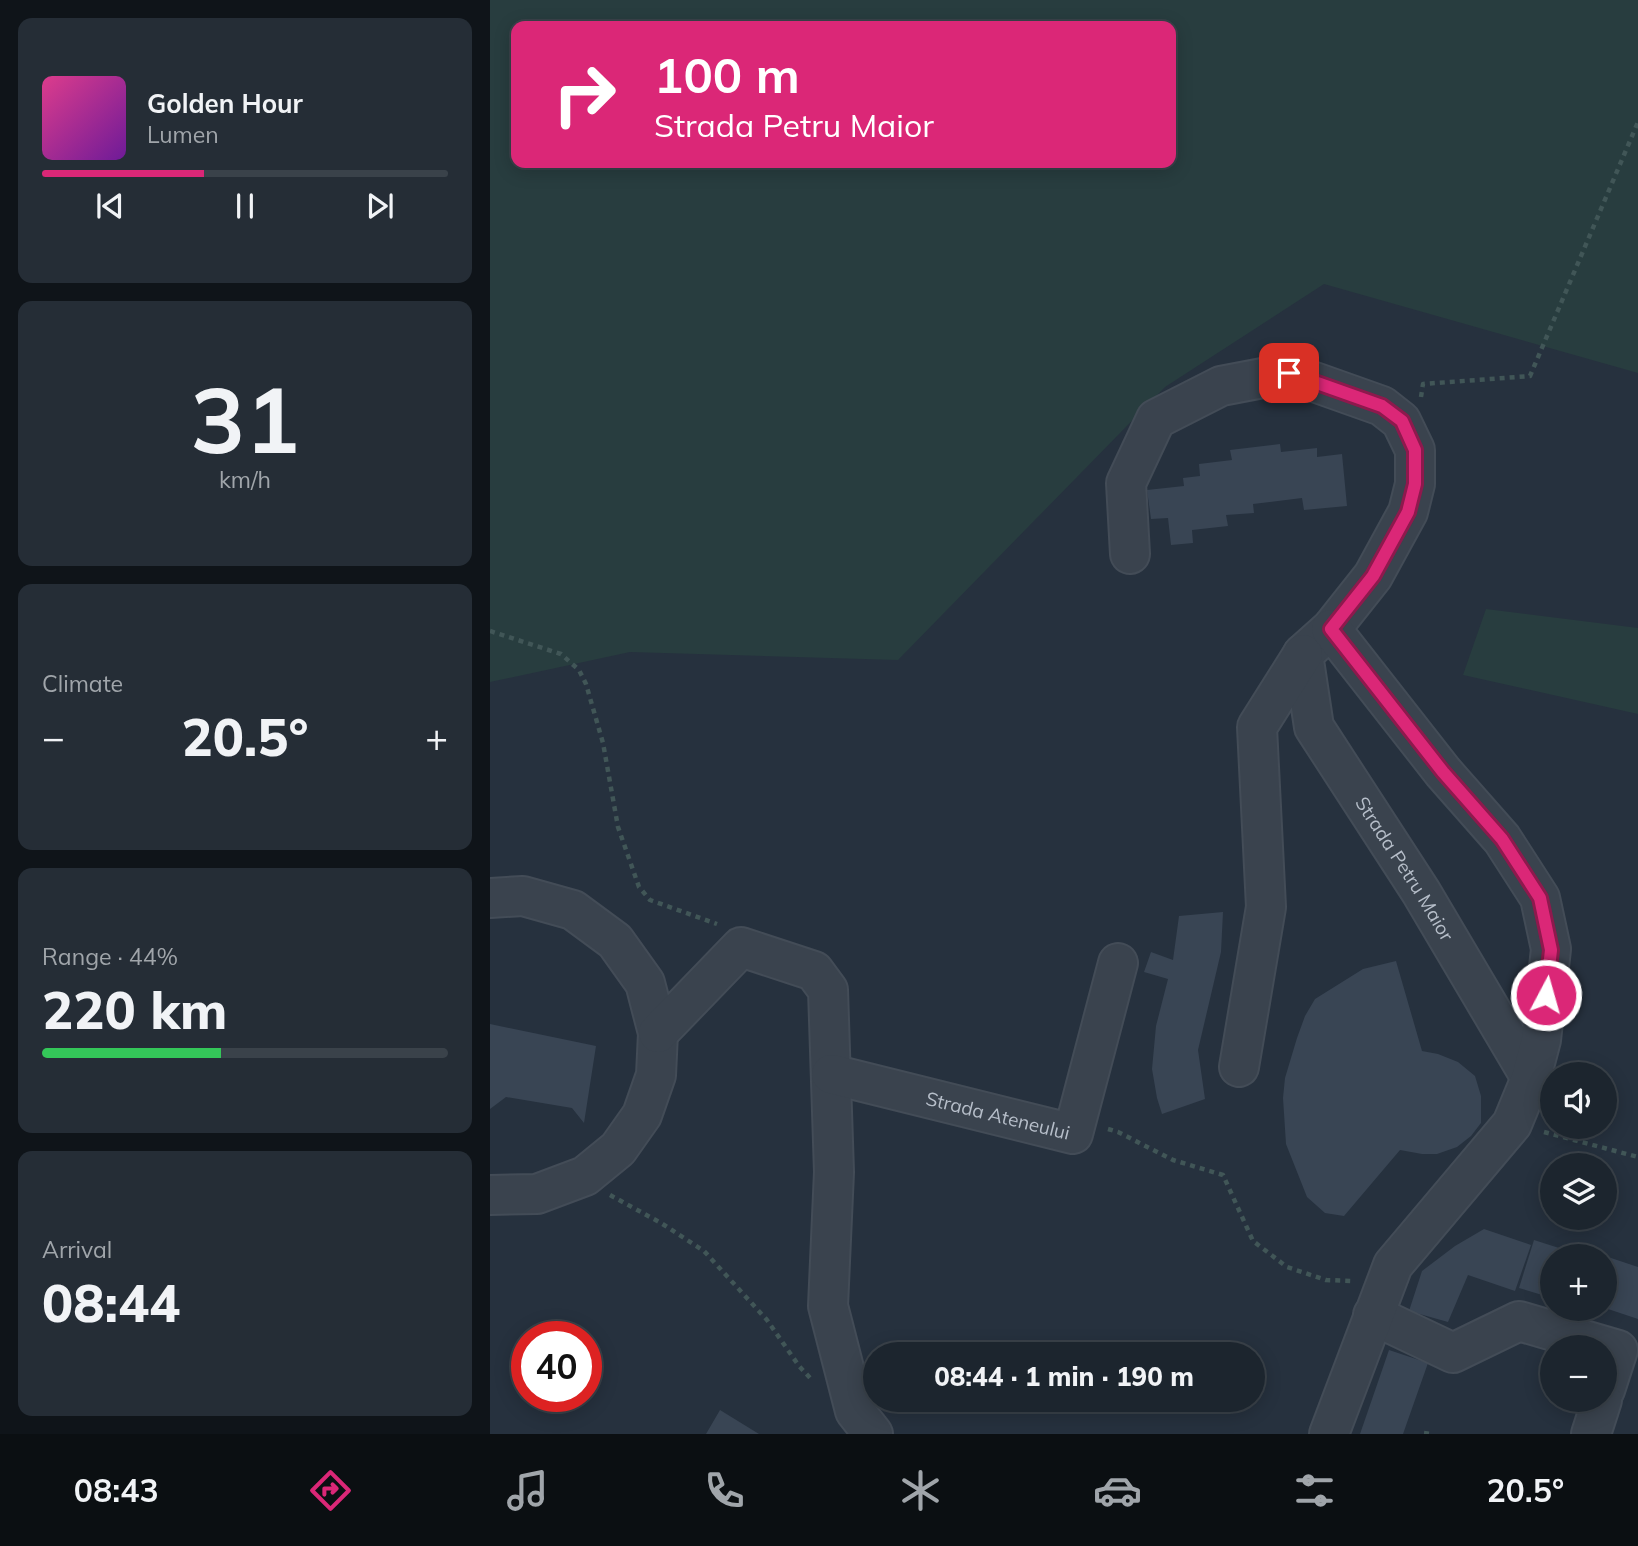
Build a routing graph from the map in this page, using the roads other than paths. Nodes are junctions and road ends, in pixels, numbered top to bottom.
1 (1130, 554) dead end
2 (1331, 629) junction
3 (1303, 654) junction
4 (490, 898) edge
5 (1118, 963) dead end
6 (658, 1033) junction
7 (1239, 1067) dead end
8 (831, 1074) junction
9 (1531, 1078) junction
10 (490, 1195) edge
11 (1373, 1315) junction
12 (1567, 1335) edge
13 (1598, 1412) edge
14 (864, 1423) edge
15 (1329, 1434) edge
16 (1591, 1434) edge

1 - 2 street
2 - 3 street
2 - 9 street
3 - 7 street
3 - 9 street, Strada Petru Maior
4 - 6 street
5 - 8 street, Strada Ateneului
6 - 8 street
6 - 10 street
8 - 14 street
9 - 11 street
11 - 12 street
11 - 15 street
13 - 16 street

